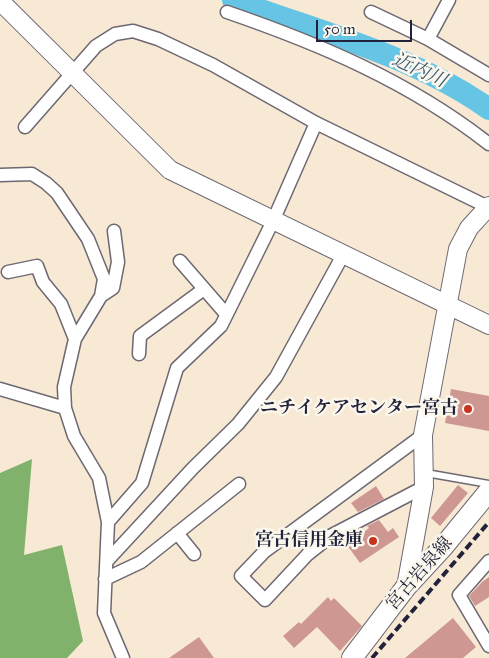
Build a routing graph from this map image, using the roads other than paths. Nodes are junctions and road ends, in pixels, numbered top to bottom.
1 (449, 0) edge
2 (0, 1) edge
3 (226, 12) dead end
4 (371, 12) dead end
5 (428, 39) junction
6 (488, 70) edge
7 (73, 71) junction
8 (316, 123) junction
9 (25, 127) dead end
10 (489, 144) edge
11 (0, 175) edge
12 (488, 206) edge
13 (273, 222) junction
14 (114, 231) dead end
15 (343, 255) junction
16 (180, 262) dead end
17 (8, 272) dead end
18 (204, 289) junction
19 (101, 296) junction
20 (449, 306) junction
21 (226, 314) junction
22 (489, 325) edge
23 (75, 339) junction
24 (139, 354) dead end
25 (0, 389) edge
26 (65, 408) junction
27 (423, 435) junction
28 (424, 480) junction
29 (238, 484) dead end
30 (489, 484) edge
31 (489, 491) edge
32 (108, 522) junction
33 (177, 533) junction
34 (194, 554) dead end
35 (107, 561) junction
36 (489, 561) edge
37 (105, 579) junction
38 (406, 587) junction
39 (489, 646) edge
40 (123, 658) edge
41 (352, 658) edge

1 - 5 street
2 - 7 street
3 - 10 street
4 - 5 street
5 - 6 street
7 - 8 street
7 - 9 street
7 - 13 street
8 - 12 street
8 - 13 street
11 - 19 street
12 - 20 street
13 - 15 street
13 - 21 street
14 - 19 street
15 - 20 street
15 - 35 street
16 - 18 street
17 - 23 street
18 - 21 street
18 - 24 street
19 - 23 street
20 - 22 street
20 - 27 street
21 - 32 street
23 - 26 street
25 - 26 street
26 - 32 street
27 - 28 street
27 - 28 street
28 - 30 lane
28 - 38 street
29 - 33 street
31 - 38 main road, 宮古岩泉線
32 - 35 street
33 - 34 street
33 - 37 street
35 - 37 street
36 - 39 street
37 - 40 street
38 - 41 main road, 宮古岩泉線

